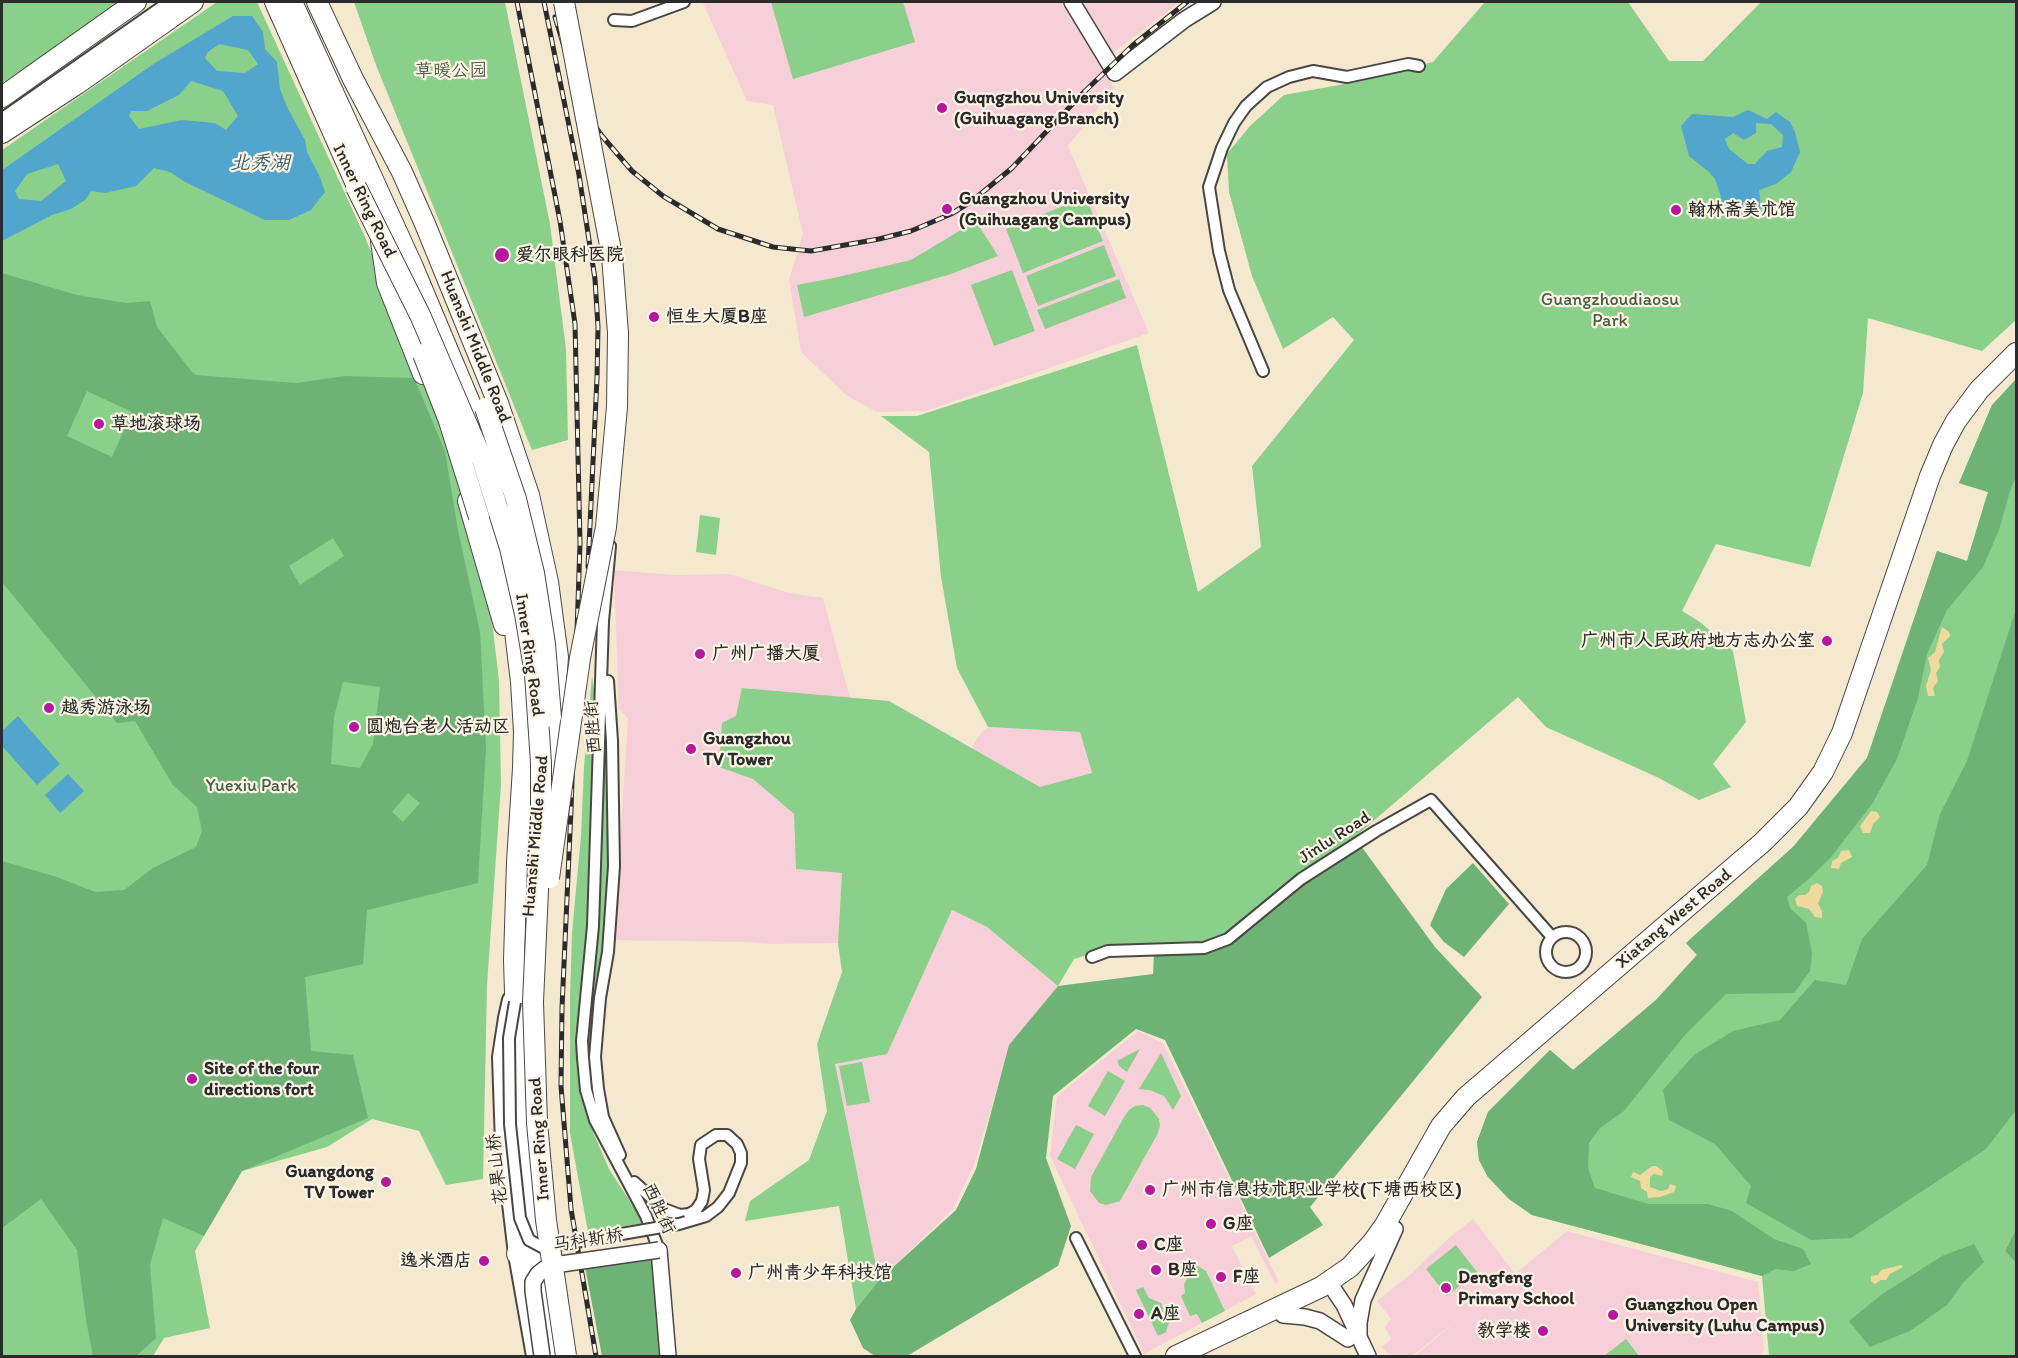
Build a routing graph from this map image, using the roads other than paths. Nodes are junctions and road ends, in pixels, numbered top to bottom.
1 (136, 2) edge
2 (158, 2) edge
3 (174, 2) edge
4 (193, 2) edge
5 (274, 2) edge
6 (292, 2) edge
7 (302, 2) edge
8 (318, 2) edge
9 (564, 2) edge
10 (684, 2) edge
11 (1072, 2) edge
12 (1213, 2) edge
13 (614, 20) dead end
14 (1419, 66) dead end
15 (353, 79) junction
16 (2, 97) edge
17 (2, 108) edge
18 (347, 111) junction
19 (2, 122) edge
20 (2, 134) edge
21 (356, 187) junction
22 (2016, 353) edge
23 (2016, 365) edge
24 (1263, 371) dead end
25 (485, 408) junction
26 (622, 433) dead end
27 (603, 621) junction
28 (558, 673) junction
29 (521, 682) junction
30 (541, 753) junction
31 (543, 816) junction
32 (546, 898) junction
33 (1552, 937) dead end
34 (1092, 957) dead end
35 (515, 995) junction
36 (634, 1182) junction
37 (528, 1214) junction
38 (1395, 1229) junction
39 (1076, 1238) dead end
40 (659, 1250) junction
41 (517, 1254) junction
42 (1330, 1289) junction
43 (1283, 1315) junction
44 (1354, 1338) junction
45 (535, 1356) edge
46 (542, 1356) edge
47 (551, 1356) edge
48 (561, 1356) edge
49 (569, 1356) edge
50 (575, 1356) edge
51 (668, 1356) edge
52 (1135, 1356) edge
53 (1176, 1356) edge
54 (1197, 1356) edge
55 (1357, 1356) edge
56 (1368, 1356) edge

1 - 16 highway
2 - 17 main road
3 - 19 main road
4 - 20 highway
5 - 21 highway, Inner Ring Road
5 - 29 highway
6 - 18 highway
7 - 18 highway, Inner Ring Road
8 - 15 highway, Huanshi Middle Road
9 - 32 highway, bridge
10 - 13 street
11 - 12 street
14 - 24 street
15 - 25 highway, Inner Ring Road
15 - 28 highway, Huanshi Middle Road
18 - 25 highway, Inner Ring Road
18 - 30 highway
21 - 29 highway, bridge
21 - 49 highway, Inner Ring Road, bridge
22 - 42 highway, Xiatang West Road
23 - 38 highway, Xiatang West Road
25 - 32 highway, Inner Ring Road, bridge
26 - 27 street, 西胜街
27 - 36 street, 西胜街
27 - 40 street, 西胜街
28 - 30 highway, Huanshi Middle Road
28 - 31 highway
29 - 35 highway, Huanshi Middle Road
30 - 31 highway, Huanshi Middle Road
31 - 48 highway, Huanshi Middle Road
31 - 49 highway
32 - 50 highway, Inner Ring Road, bridge
33 - 34 street, Jinlu Road
35 - 36 street, 花果山桥, bridge
35 - 37 highway, Huanshi Middle Road
35 - 41 main road
36 - 40 street, 西胜街
37 - 41 highway
37 - 47 highway, Huanshi Middle Road
38 - 42 highway, Xiatang West Road
38 - 44 street
39 - 52 street
40 - 46 street, 马科斯桥, bridge
40 - 51 street
41 - 45 main road
42 - 43 highway, Xiatang West Road
42 - 44 street
42 - 53 highway, Xiatang West Road
43 - 44 street
43 - 54 highway, Xiatang West Road
44 - 55 street
44 - 56 street

